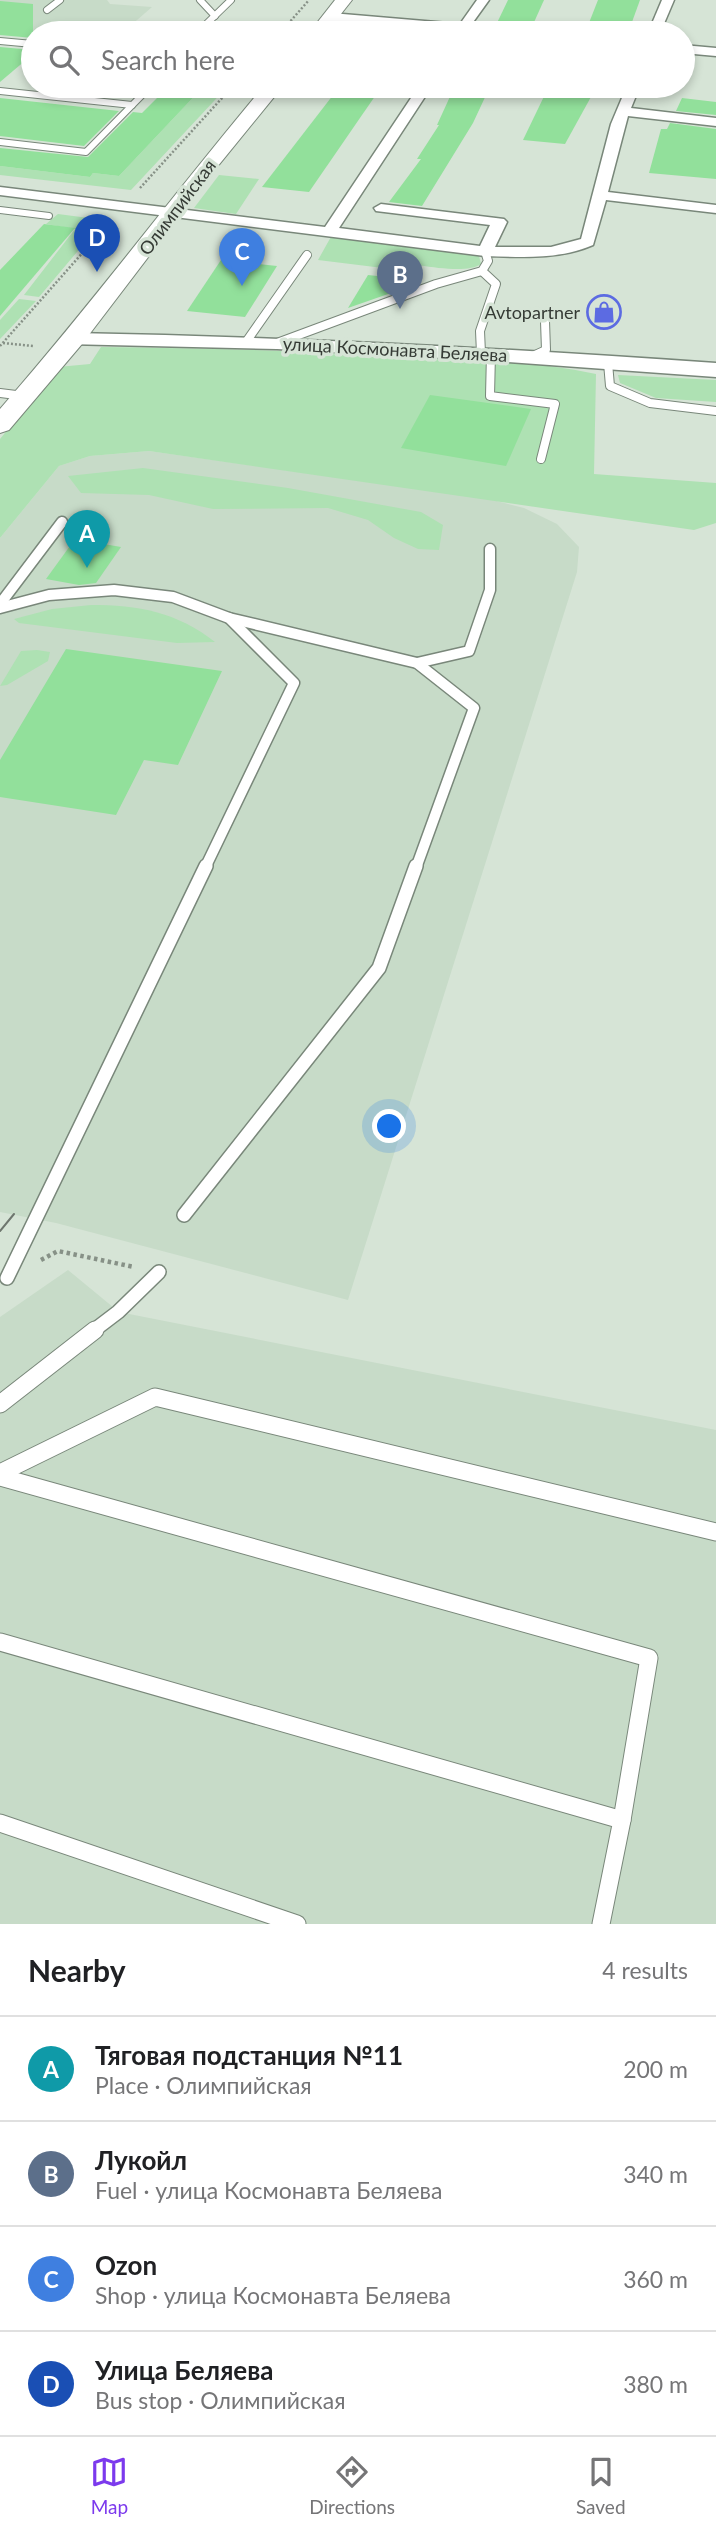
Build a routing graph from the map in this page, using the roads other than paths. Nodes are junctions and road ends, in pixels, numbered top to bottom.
1 (60, 0) edge
2 (200, 0) edge
3 (230, 0) edge
4 (344, 0) edge
5 (483, 0) edge
6 (668, 0) edge
7 (47, 10) dead end
8 (215, 16) junction
9 (331, 17) junction
10 (210, 21) edge
11 (328, 21) edge
12 (368, 21) edge
13 (468, 21) edge
14 (659, 21) edge
15 (0, 41) edge
16 (21, 43) edge
17 (695, 50) edge
18 (716, 52) edge
19 (0, 91) edge
20 (21, 93) edge
21 (66, 98) edge
22 (139, 98) edge
23 (264, 98) edge
24 (417, 98) edge
25 (629, 98) edge
26 (132, 105) junction
27 (624, 111) junction
28 (716, 122) edge
29 (0, 142) edge
30 (0, 191) edge
31 (600, 195) junction
32 (381, 208) dead end
33 (716, 209) edge
34 (0, 210) edge
35 (174, 211) junction
36 (49, 216) dead end
37 (330, 230) junction
38 (485, 251) junction
39 (307, 256) dead end
40 (482, 271) junction
41 (545, 321) dead end
42 (74, 339) junction
43 (246, 342) junction
44 (277, 343) junction
45 (486, 353) junction
46 (534, 356) junction
47 (608, 362) junction
48 (716, 370) edge
49 (0, 393) edge
50 (24, 396) junction
51 (716, 411) edge
52 (0, 425) edge
53 (541, 459) dead end
54 (62, 522) dead end
55 (490, 549) dead end
56 (0, 606) edge
57 (229, 618) junction
58 (417, 663) junction
59 (184, 1215) dead end
60 (159, 1272) road end
61 (7, 1278) road end
62 (0, 1404) edge
63 (0, 1475) edge
64 (716, 1532) edge
65 (0, 1642) edge
66 (622, 1820) junction
67 (0, 1823) edge
68 (297, 1924) edge
69 (601, 1924) edge

1 - 7 lane
2 - 8 lane
3 - 8 lane
4 - 9 main road
5 - 13 street
6 - 14 street
8 - 10 lane
9 - 11 main road
9 - 12 street
15 - 16 lane
17 - 18 street
19 - 20 lane
21 - 26 lane
22 - 26 lane
23 - 35 main road, Олимпийская
24 - 37 street
25 - 27 street
26 - 29 lane
27 - 28 street
27 - 31 street
30 - 35 street
31 - 33 street
31 - 38 street
32 - 38 street
34 - 36 lane
35 - 37 street
35 - 42 main road, Олимпийская
37 - 38 street
38 - 40 lane
39 - 43 lane
40 - 44 lane
40 - 45 lane
41 - 46 lane
42 - 43 street, улица Космонавта Беляева
42 - 50 main road, Олимпийская
43 - 44 street, улица Космонавта Беляева
44 - 45 street, улица Космонавта Беляева
45 - 46 street, улица Космонавта Беляева
45 - 53 lane
46 - 47 street, улица Космонавта Беляева
47 - 48 street, улица Космонавта Беляева
47 - 51 lane
49 - 50 lane
50 - 52 main road, Олимпийская
54 - 56 lane
55 - 58 lane
56 - 57 lane
57 - 58 lane
57 - 61 lane
58 - 59 lane
60 - 62 lane
63 - 64 lane
63 - 66 lane
65 - 66 lane
66 - 69 lane
67 - 68 lane

